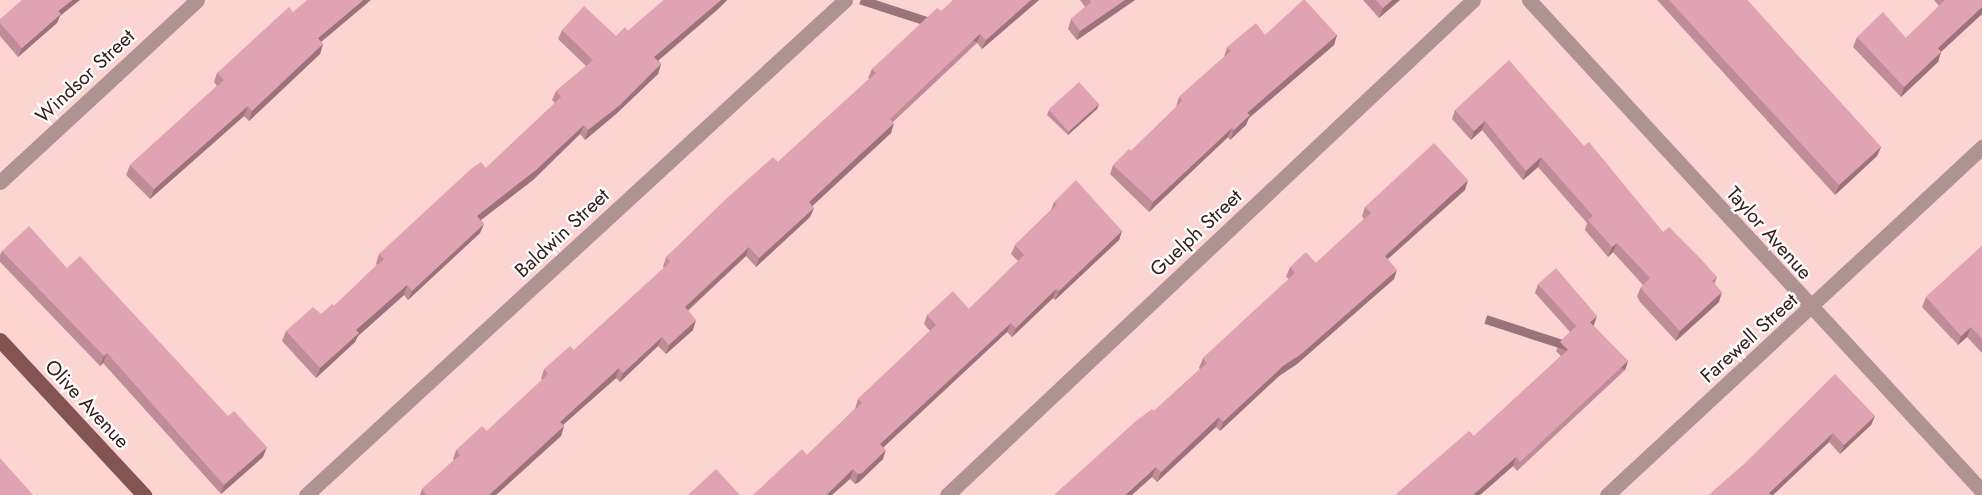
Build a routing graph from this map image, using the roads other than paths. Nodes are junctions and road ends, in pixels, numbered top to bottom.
1 (197, 0) edge
2 (846, 0) edge
3 (1474, 0) edge
4 (1529, 0) edge
5 (1982, 147) edge
6 (0, 182) edge
7 (1811, 309) junction
8 (0, 340) edge
9 (1982, 491) edge
10 (144, 495) edge
11 (306, 495) edge
12 (946, 495) edge
13 (1607, 495) edge

1 - 6 street, Windsor Street
2 - 11 street, Baldwin Street
3 - 12 street, Guelph Street
4 - 7 street, Taylor Avenue
5 - 7 street, Farewell Street
7 - 9 street, Taylor Avenue
7 - 13 street, Farewell Street
8 - 10 main road, Olive Avenue

